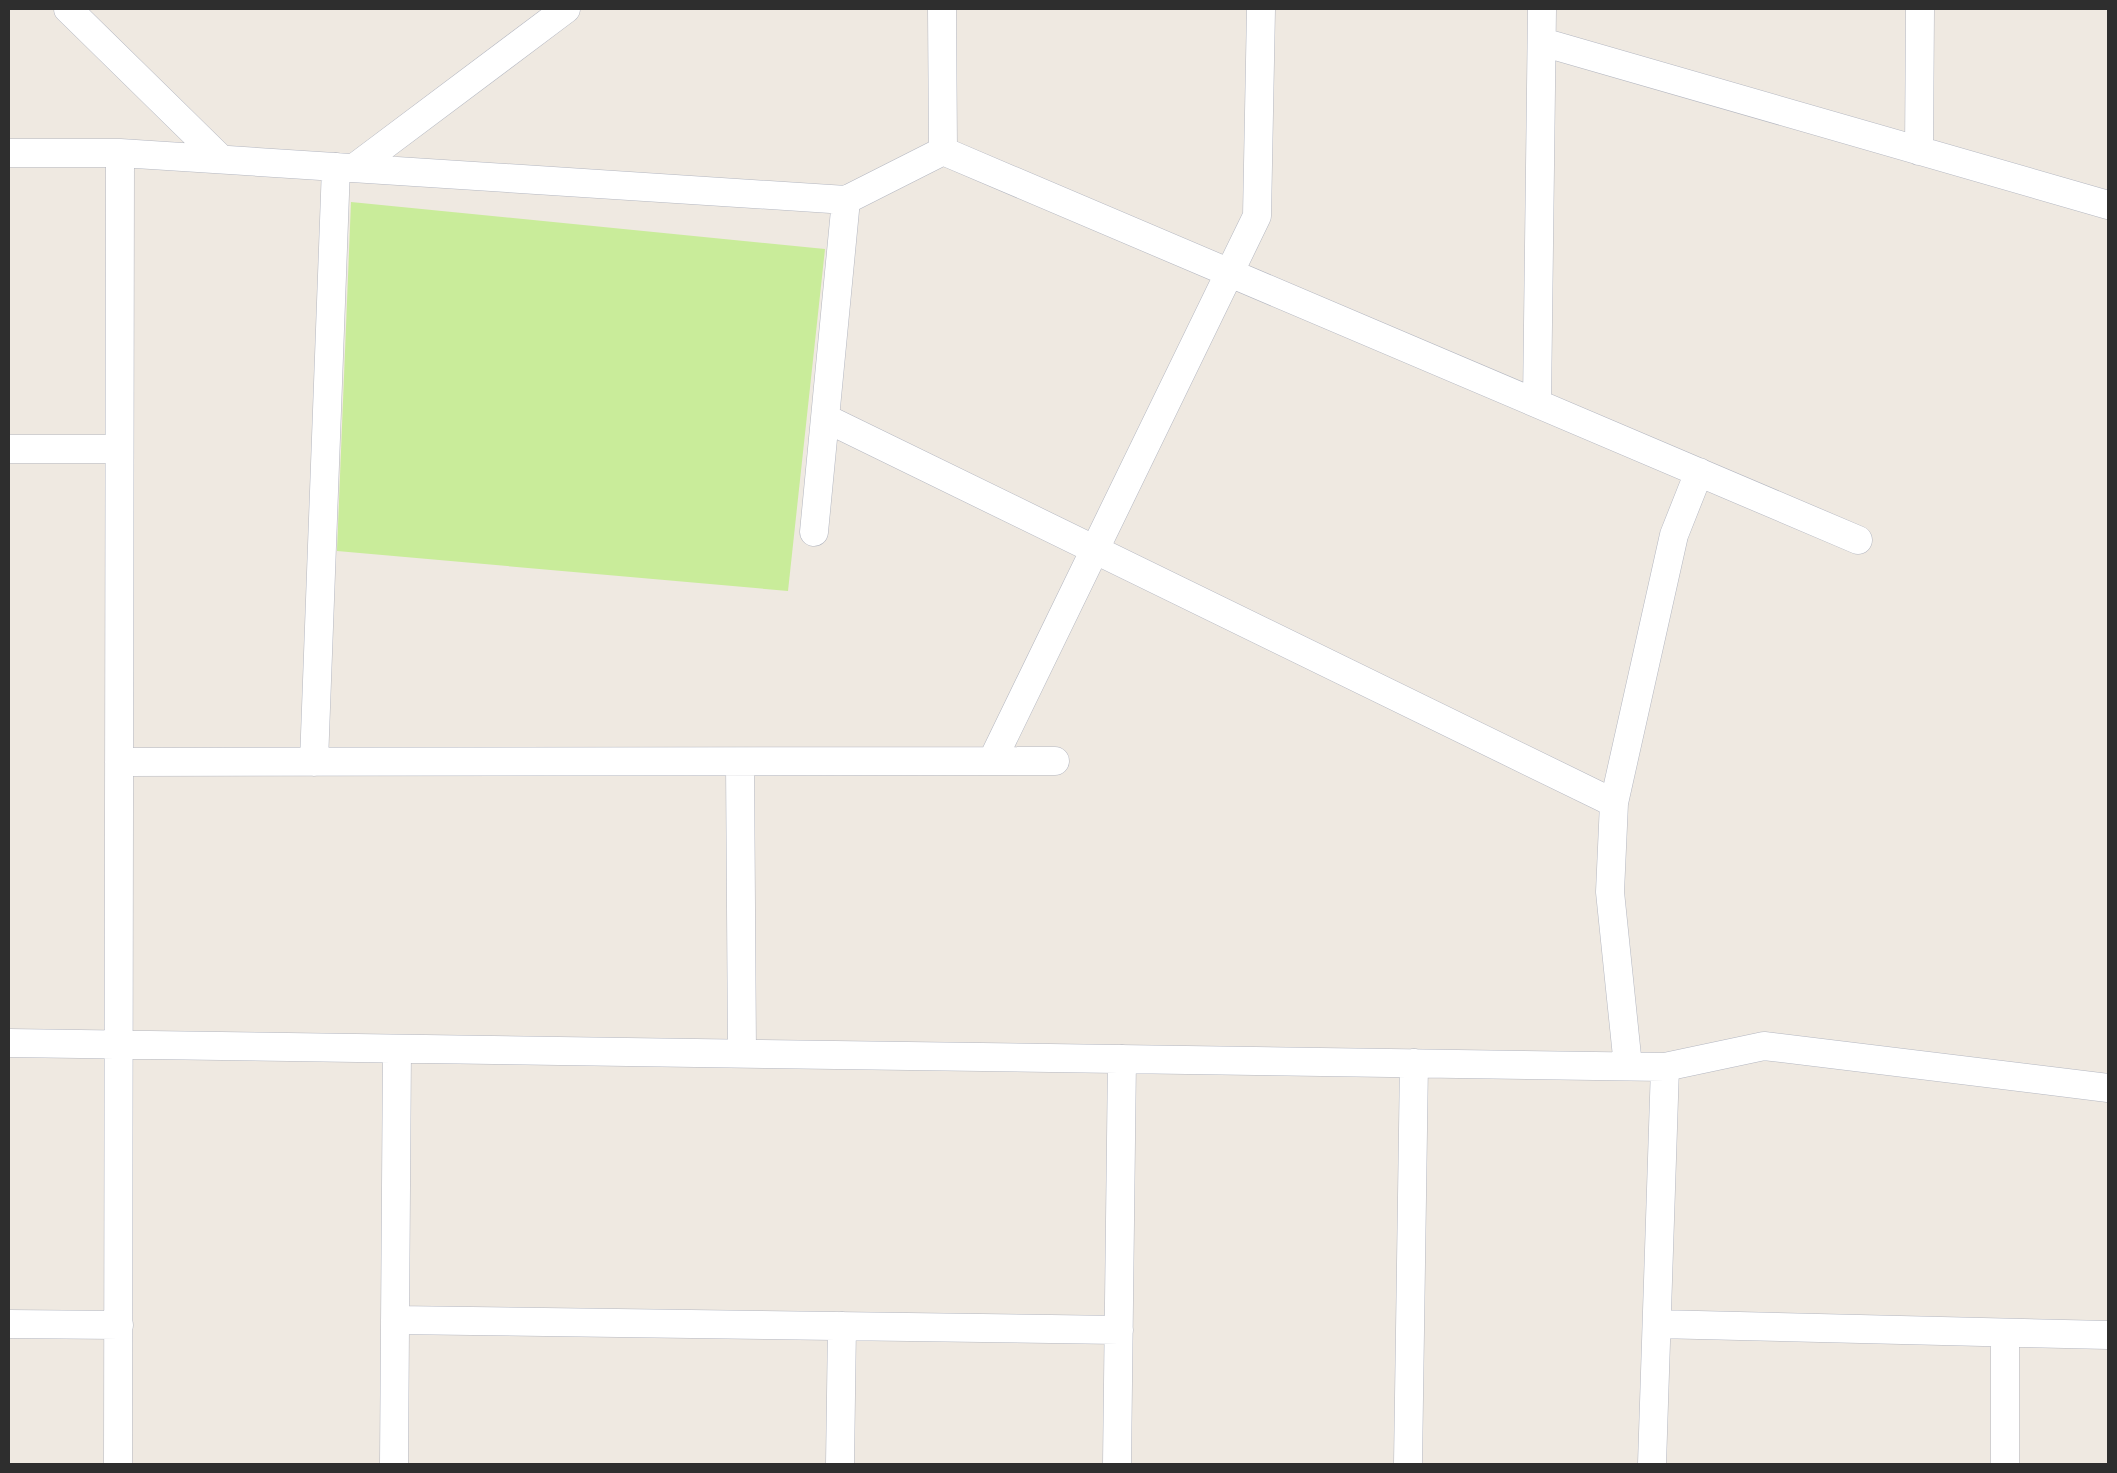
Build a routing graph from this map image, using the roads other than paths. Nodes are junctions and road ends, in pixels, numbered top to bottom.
1 (566, 9) edge
2 (942, 9) edge
3 (1261, 9) edge
4 (1542, 9) edge
5 (1920, 9) edge
6 (81, 12) edge
7 (1542, 42) junction
8 (943, 151) junction
9 (1918, 151) junction
10 (9, 153) edge
11 (120, 153) junction
12 (221, 159) junction
13 (345, 167) junction
14 (846, 200) junction
15 (2108, 205) edge
16 (1230, 273) junction
17 (1538, 403) junction
18 (825, 418) junction
19 (9, 449) edge
20 (119, 449) junction
21 (1699, 472) junction
22 (814, 532) dead end
23 (1858, 540) dead end
24 (1095, 550) junction
25 (992, 761) junction
26 (1056, 761) dead end
27 (119, 762) junction
28 (314, 762) junction
29 (740, 762) junction
30 (1614, 802) junction
31 (9, 1043) edge
32 (119, 1045) junction
33 (397, 1049) junction
34 (742, 1053) junction
35 (1122, 1059) junction
36 (1414, 1063) junction
37 (1628, 1066) junction
38 (1665, 1067) junction
39 (2108, 1088) edge
40 (395, 1320) junction
41 (9, 1324) edge
42 (1657, 1324) junction
43 (119, 1325) junction
44 (842, 1326) junction
45 (1119, 1330) junction
46 (2005, 1334) junction
47 (2108, 1335) edge
48 (118, 1464) edge
49 (394, 1464) edge
50 (840, 1464) edge
51 (1117, 1464) edge
52 (1408, 1464) edge
53 (1652, 1464) edge
54 (2005, 1464) edge

1 - 13 street
2 - 8 street
3 - 16 street
4 - 7 street
5 - 9 street
6 - 12 street
7 - 9 street
7 - 17 street
8 - 14 street
8 - 16 street
9 - 15 street
10 - 11 street
11 - 12 street
11 - 20 street
12 - 13 street
13 - 14 street
13 - 28 street
14 - 18 street
16 - 17 street
16 - 24 street
17 - 21 street
18 - 22 street
18 - 24 street
19 - 20 street
20 - 27 street
21 - 23 street
21 - 30 street
24 - 25 street
24 - 30 street
25 - 26 street
25 - 29 street
27 - 28 street
27 - 32 street
28 - 29 street
29 - 34 street
30 - 37 street
31 - 32 street
32 - 33 street
32 - 43 street
33 - 34 street
33 - 40 street
34 - 35 street
35 - 36 street
35 - 45 street
36 - 37 street
36 - 52 street
37 - 38 street
38 - 39 street
38 - 42 street
40 - 44 street
40 - 49 street
41 - 43 street
42 - 46 street
42 - 53 street
43 - 48 street
44 - 45 street
44 - 50 street
45 - 51 street
46 - 47 street
46 - 54 street

